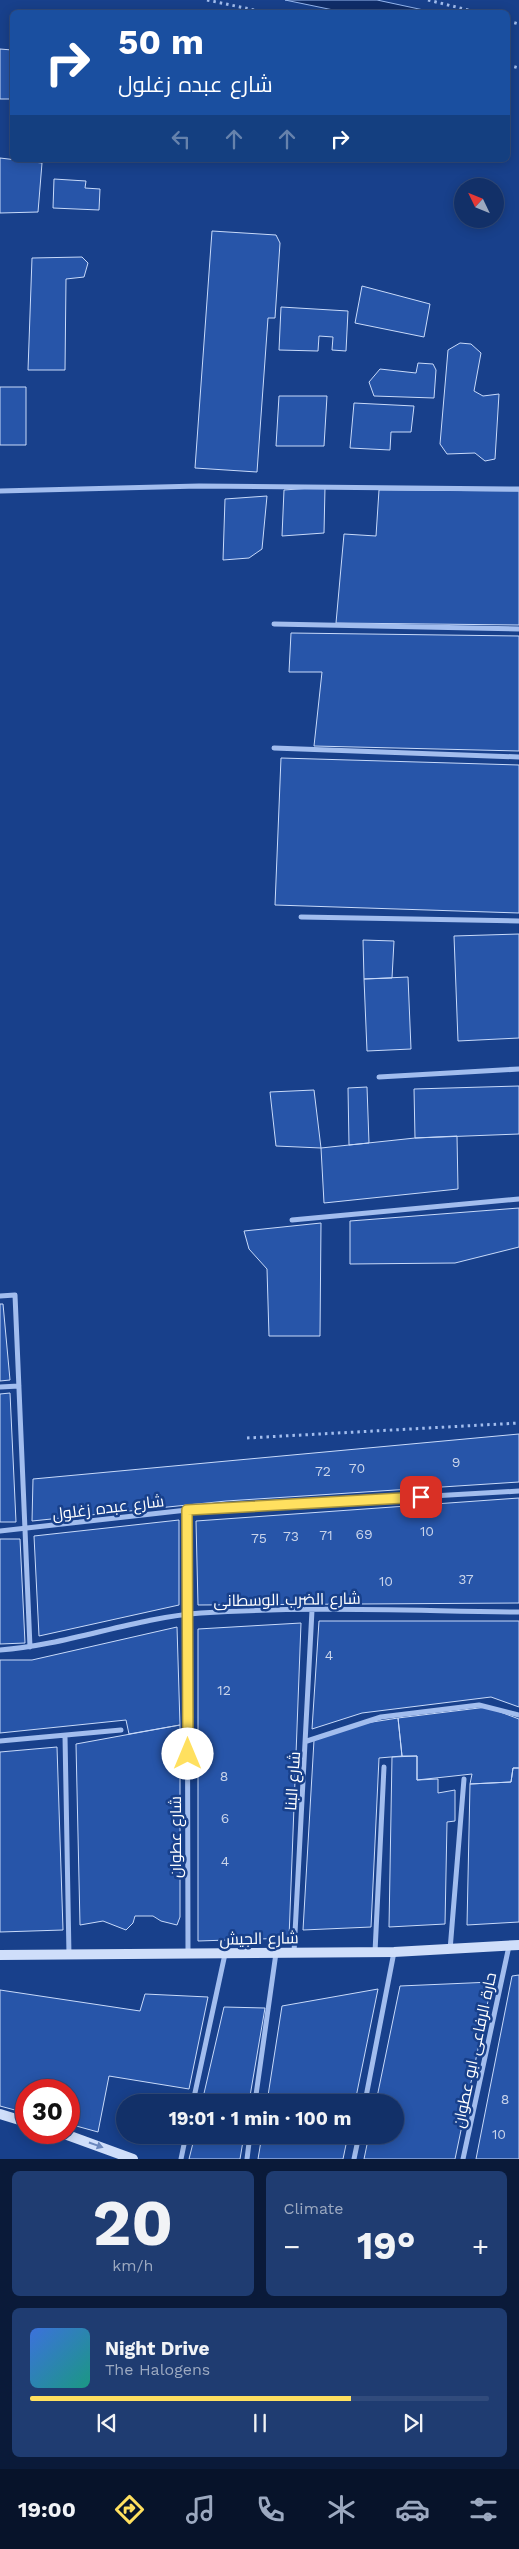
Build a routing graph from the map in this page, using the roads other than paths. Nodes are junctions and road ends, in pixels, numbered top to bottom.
1 (519, 489) edge
2 (0, 491) edge
3 (274, 624) dead end
4 (519, 629) edge
5 (274, 748) dead end
6 (519, 757) edge
7 (301, 917) dead end
8 (519, 921) edge
9 (519, 1069) edge
10 (379, 1077) dead end
11 (519, 1198) edge
12 (292, 1220) dead end
13 (0, 1296) edge
14 (19, 1386) junction
15 (0, 1387) edge
16 (519, 1491) edge
17 (187, 1510) junction
18 (25, 1530) junction
19 (0, 1531) edge
20 (312, 1610) junction
21 (519, 1612) edge
22 (187, 1615) junction
23 (30, 1647) junction
24 (0, 1650) edge
25 (519, 1715) edge
26 (121, 1730) dead end
27 (65, 1736) junction
28 (0, 1741) edge
29 (307, 1741) junction
30 (384, 1767) dead end
31 (464, 1779) dead end
32 (514, 1945) edge
33 (450, 1950) junction
34 (375, 1952) junction
35 (394, 1952) junction
36 (276, 1953) junction
37 (294, 1953) junction
38 (188, 1954) junction
39 (225, 1954) junction
40 (0, 1955) edge
41 (69, 1955) junction
42 (195, 2094) edge
43 (256, 2094) edge
44 (367, 2094) edge
45 (0, 2114) edge
46 (15, 2119) edge
47 (80, 2140) edge
48 (184, 2144) edge
49 (249, 2144) edge
50 (357, 2144) edge
51 (133, 2159) edge
52 (181, 2159) edge
53 (247, 2159) edge
54 (354, 2159) edge
55 (464, 2159) edge

1 - 2 street
3 - 4 street
5 - 6 street
7 - 8 street
9 - 10 street
11 - 12 street
13 - 14 street
14 - 15 street
14 - 18 street
16 - 17 street, شارع عبده زغلول
17 - 18 street, شارع عبده زغلول
17 - 22 street, شارع عطوان
18 - 19 street, شارع عبده زغلول
18 - 23 street
20 - 21 street, شارع الضرب الوسطانى
20 - 22 street, شارع الضرب الوسطانى
20 - 29 street, شارع البنا
22 - 23 street, شارع الضرب الوسطانى
22 - 38 street, شارع عطوان
23 - 24 street, شارع الضرب الوسطانى
25 - 29 street
26 - 27 street
27 - 28 street
27 - 41 street
29 - 37 street, شارع البنا
30 - 34 street
31 - 33 street
32 - 33 main road, شارع الجيش
32 - 55 street, حارة الرفاعى ابو عطوان
33 - 35 main road, شارع الجيش
34 - 35 main road, شارع الجيش
34 - 37 main road, شارع الجيش
35 - 44 street
36 - 37 main road, شارع الجيش
36 - 39 main road, شارع الجيش
36 - 43 street
38 - 39 main road, شارع الجيش
38 - 41 main road, شارع الجيش
39 - 42 street
40 - 41 main road, شارع الجيش
45 - 46 main road
47 -> 51 main road
48 - 52 street
49 - 53 street
50 - 54 street

